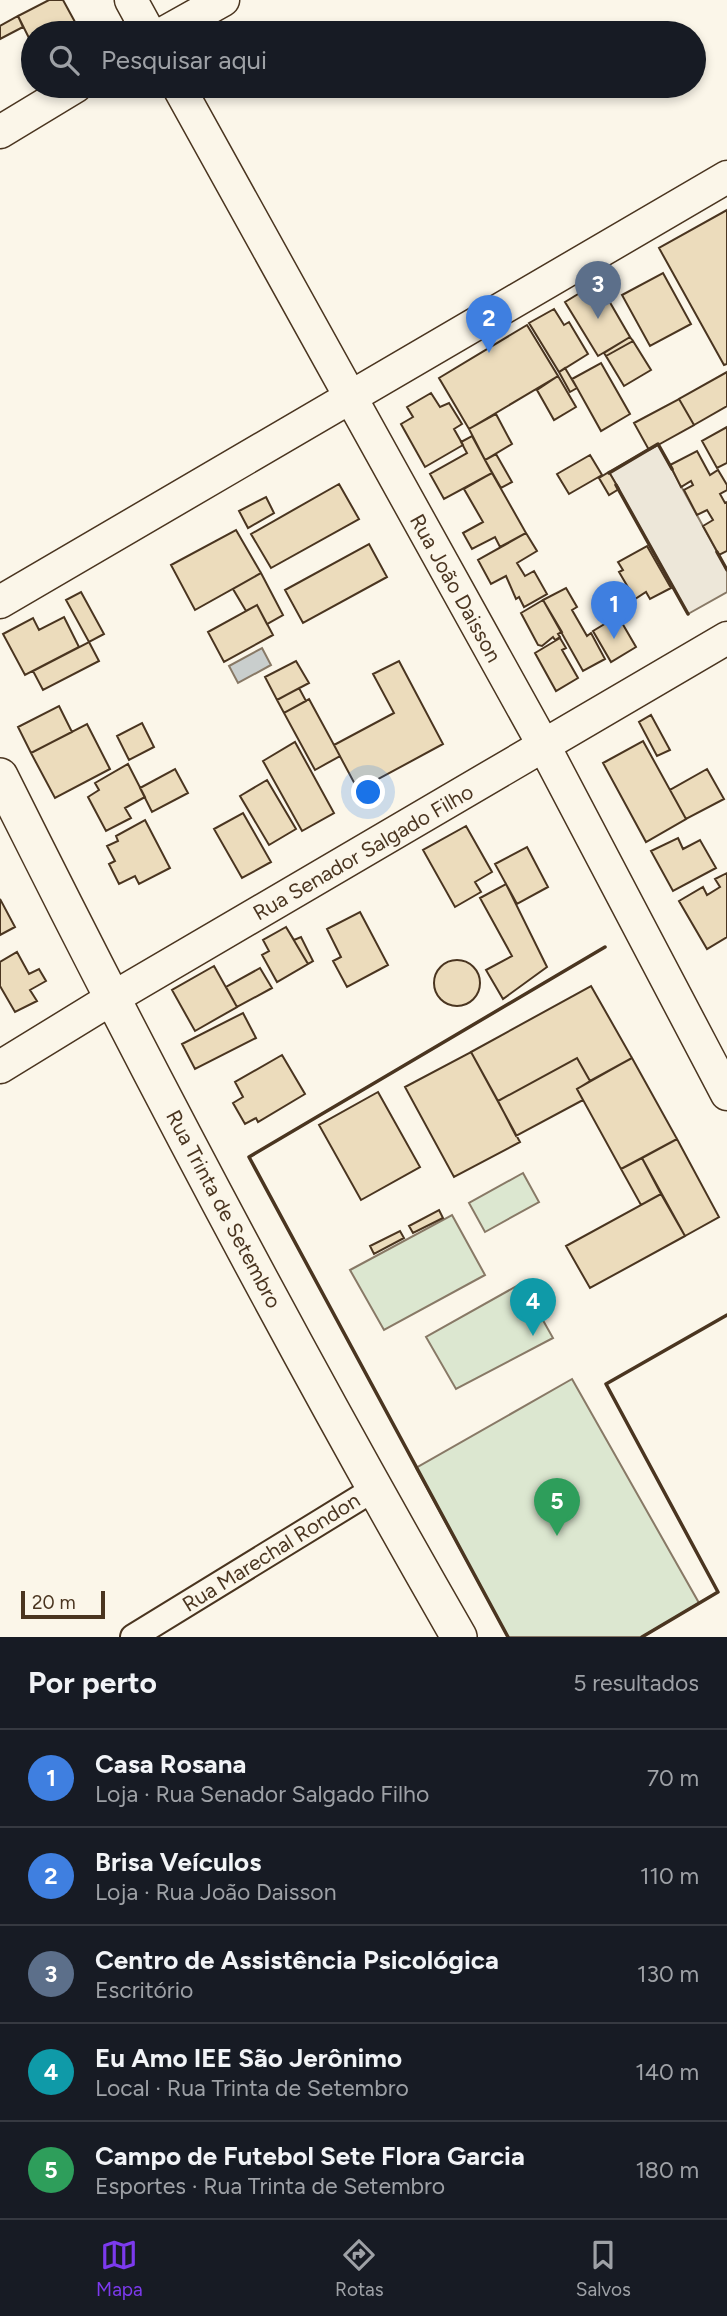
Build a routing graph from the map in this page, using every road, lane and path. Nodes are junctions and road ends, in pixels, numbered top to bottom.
1 (131, 0) edge
2 (223, 0) edge
3 (142, 21) edge
4 (185, 21) edge
5 (56, 98) edge
6 (185, 98) edge
7 (0, 132) edge
8 (727, 177) edge
9 (351, 397) junction
10 (0, 602) edge
11 (727, 638) edge
12 (544, 746) junction
13 (0, 776) edge
14 (111, 999) junction
15 (0, 1067) edge
16 (727, 1094) edge
17 (374, 1489) junction
18 (133, 1637) edge
19 (459, 1637) edge

1 - 3 street
2 - 4 street
5 - 7 street
6 - 9 street, Rua João Daisson
8 - 9 street
9 - 10 street
9 - 12 street, Rua João Daisson
11 - 12 street, Rua Senador Salgado Filho
12 - 14 street, Rua Senador Salgado Filho
12 - 16 street, Rua João Daisson
13 - 14 main road, Rua Trinta de Setembro
14 - 15 street, Rua Senador Salgado Filho
14 - 17 main road, Rua Trinta de Setembro
17 - 18 street, Rua Marechal Rondon
17 - 19 main road, Rua Trinta de Setembro

